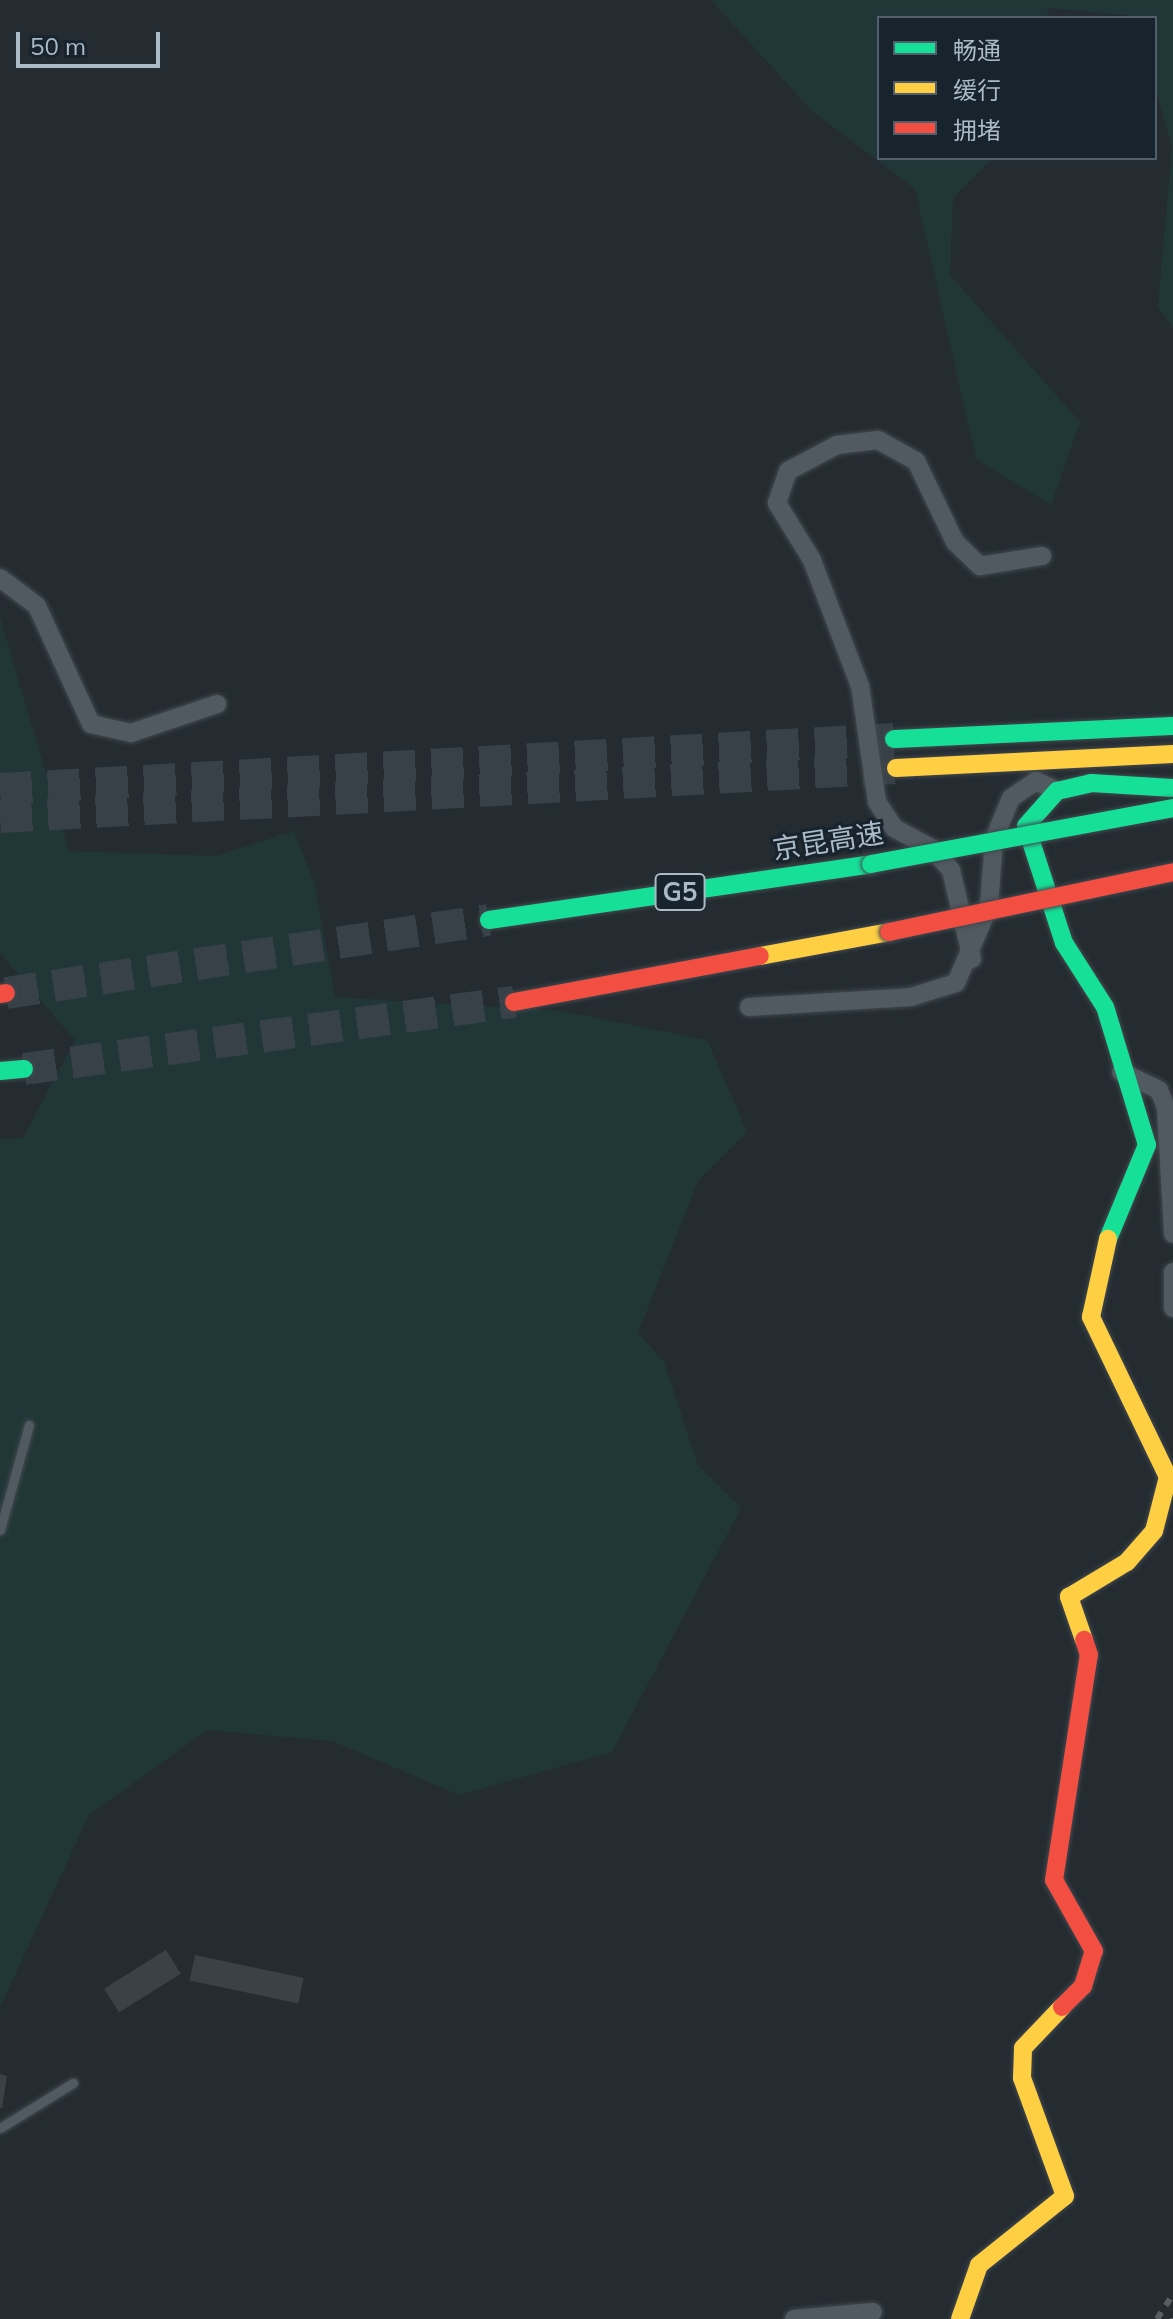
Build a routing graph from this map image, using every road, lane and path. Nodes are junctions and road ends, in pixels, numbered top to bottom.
1 (1042, 556) dead end
2 (0, 578) edge
3 (217, 704) dead end
4 (1173, 726) edge
5 (894, 739) tunnel mouth
6 (1173, 754) edge
7 (896, 768) tunnel mouth
8 (1173, 788) edge
9 (1057, 791) junction
10 (1173, 808) edge
11 (1173, 872) edge
12 (489, 920) tunnel mouth
13 (972, 959) junction
14 (514, 1002) tunnel mouth
15 (749, 1007) dead end
16 (24, 1069) tunnel mouth
17 (0, 1071) edge
18 (1121, 1072) junction
19 (1173, 1234) edge
20 (1173, 1272) edge
21 (1173, 1308) edge
22 (29, 1425) dead end
23 (0, 1530) edge
24 (73, 2083) dead end
25 (0, 2128) edge
26 (873, 2312) dead end
27 (794, 2319) edge
28 (960, 2319) edge

1 - 13 street
2 - 3 street
4 - 5 main road
6 - 7 main road
8 - 9 main road
9 - 13 street
9 - 18 main road
10 - 12 main road, 京昆高速 / G5, bridge
11 - 14 main road, bridge
13 - 15 street
16 - 17 main road
18 - 19 street
18 - 28 main road
20 - 21 street
22 - 23 lane
24 - 25 lane
26 - 27 street

